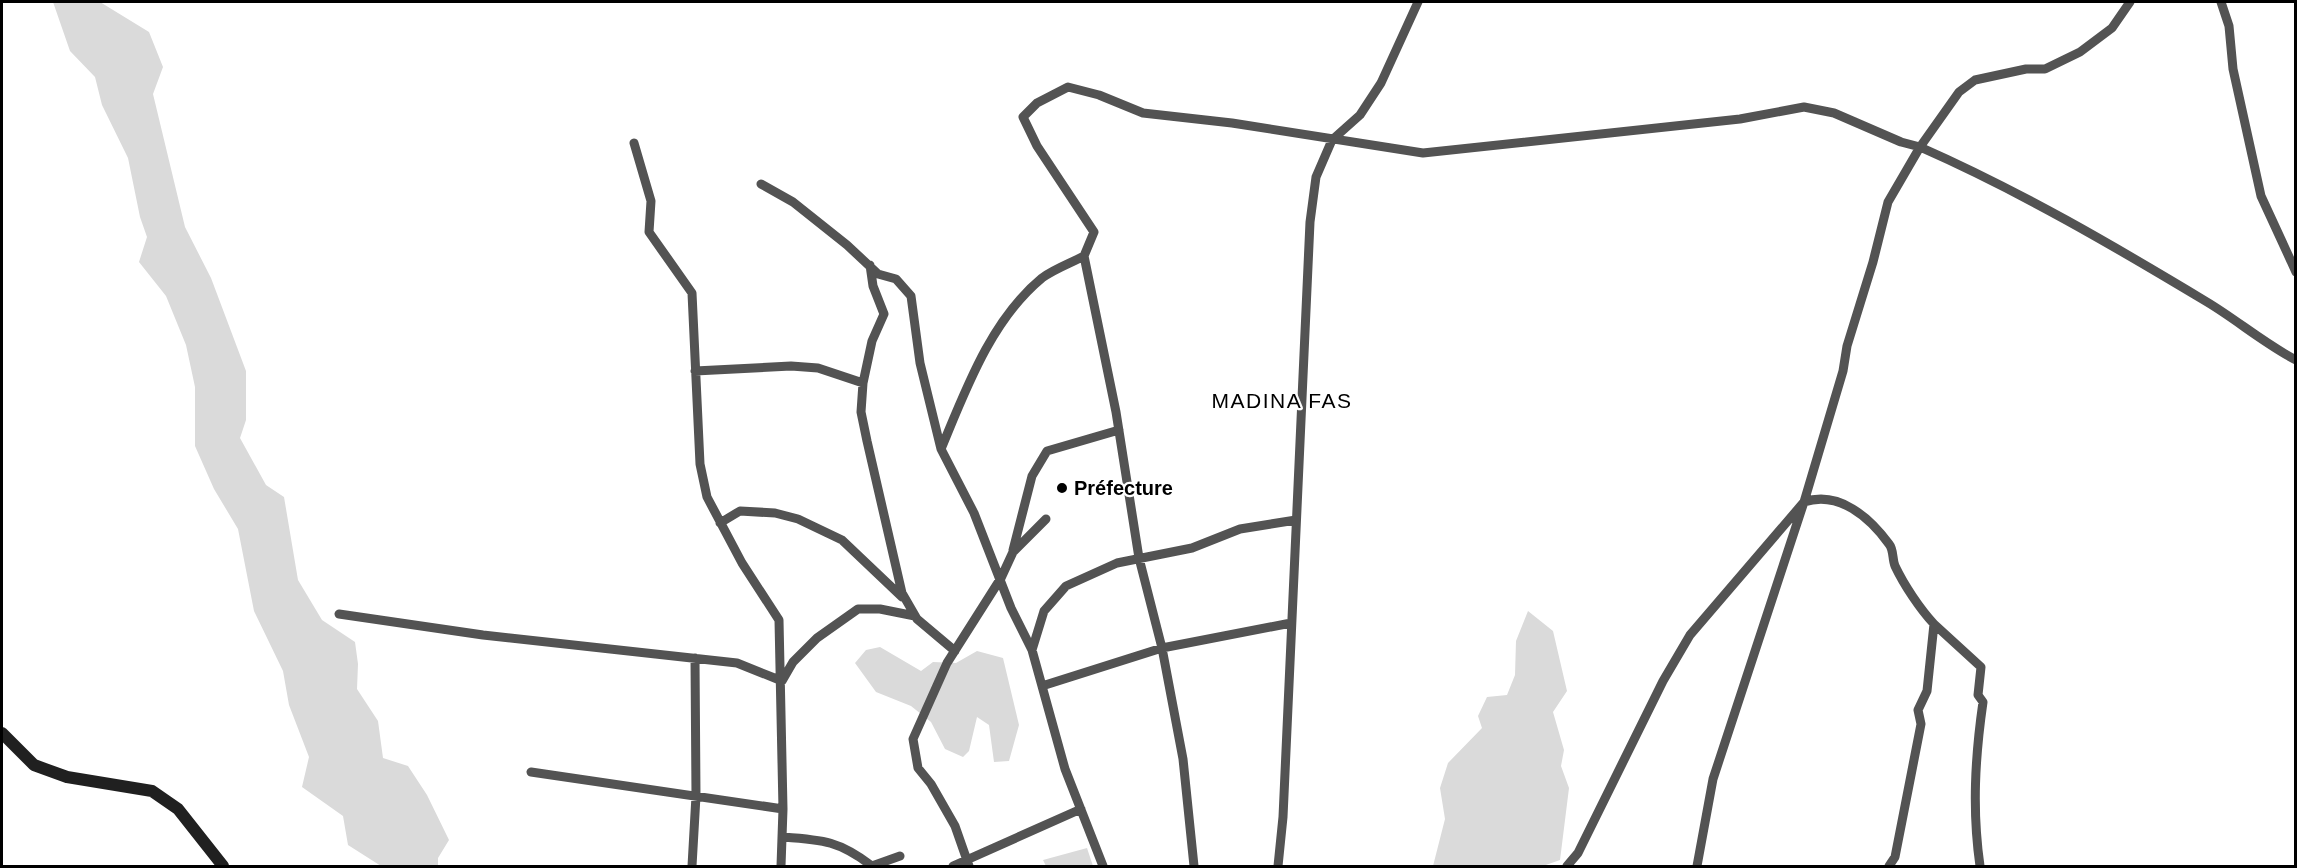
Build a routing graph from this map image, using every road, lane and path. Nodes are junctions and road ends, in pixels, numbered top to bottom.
1 (1418, 2) edge
2 (2130, 2) edge
3 (2222, 2) edge
4 (1332, 140) junction
5 (634, 143) dead end
6 (1920, 147) junction
7 (761, 184) dead end
8 (1084, 256) junction
9 (870, 265) junction
10 (2295, 272) edge
11 (2295, 360) edge
12 (695, 371) junction
13 (863, 383) junction
14 (1119, 430) junction
15 (941, 449) junction
16 (1804, 502) junction
17 (1046, 519) dead end
18 (1296, 520) junction
19 (720, 523) junction
20 (1013, 552) junction
21 (1139, 558) junction
22 (1001, 578) junction
23 (907, 602) junction
24 (339, 614) dead end
25 (915, 616) junction
26 (1292, 622) junction
27 (1934, 624) junction
28 (1162, 648) junction
29 (1032, 650) junction
30 (955, 651) junction
31 (695, 658) junction
32 (782, 681) junction
33 (1042, 686) junction
34 (2, 733) edge
35 (531, 772) dead end
36 (696, 796) junction
37 (783, 809) junction
38 (1081, 809) junction
39 (783, 837) junction
40 (900, 856) dead end
41 (967, 863) edge
42 (223, 867) edge
43 (692, 867) edge
44 (781, 867) edge
45 (953, 867) edge
46 (1103, 867) edge
47 (1194, 867) edge
48 (1278, 867) edge
49 (1566, 867) edge
50 (1697, 867) edge
51 (1889, 867) edge
52 (1980, 867) edge

1 - 4 street
2 - 6 street
3 - 10 street
4 - 6 street
4 - 8 street
4 - 18 street
5 - 12 street
6 - 11 street
6 - 16 street
7 - 9 street
8 - 14 street
8 - 15 street
9 - 13 street
9 - 15 street
12 - 13 street
12 - 19 street
13 - 23 street
14 - 20 street
14 - 21 street
15 - 22 street
16 - 27 street
16 - 49 street
16 - 50 street
17 - 20 street
18 - 21 street
18 - 26 street
19 - 23 street
19 - 32 street
20 - 22 street
21 - 28 street
21 - 29 street
22 - 29 street
22 - 30 street
23 - 25 street
24 - 31 street
25 - 30 street
25 - 32 street
26 - 28 street
26 - 48 street
27 - 51 street
27 - 52 street
28 - 33 street
28 - 47 street
29 - 33 street
30 - 41 street
31 - 32 street
31 - 36 street
32 - 37 street
33 - 38 street
34 - 42 street
35 - 36 street
36 - 37 street
36 - 43 street
37 - 39 street
38 - 41 street
38 - 46 street
39 - 40 street
39 - 44 street
41 - 45 street

